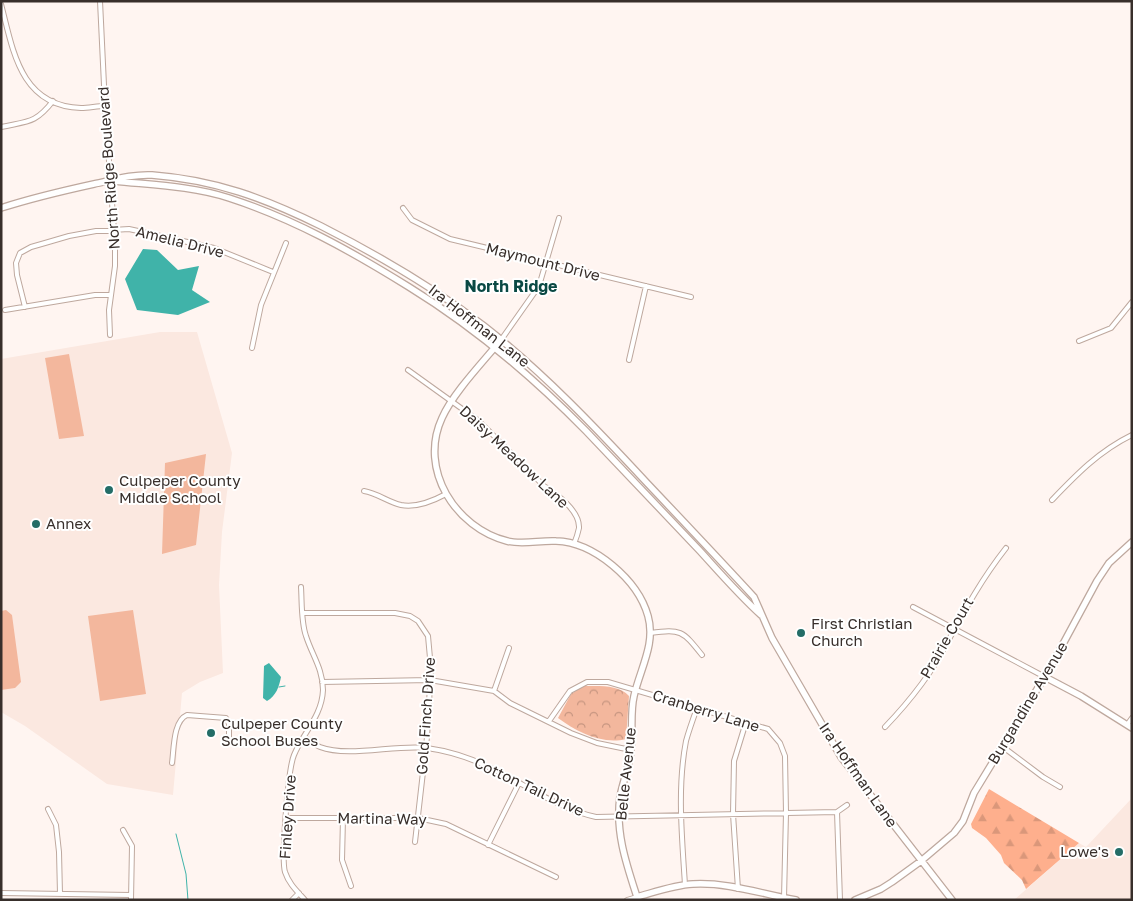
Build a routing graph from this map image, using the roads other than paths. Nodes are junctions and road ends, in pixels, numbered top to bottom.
1 (100, 1) edge
2 (1, 4) edge
3 (52, 101) junction
4 (105, 106) junction
5 (1, 127) edge
6 (110, 181) junction
7 (1, 208) edge
8 (402, 208) dead end
9 (559, 218) dead end
10 (114, 229) junction
11 (286, 243) dead end
12 (546, 262) junction
13 (273, 272) junction
14 (646, 286) junction
15 (110, 295) junction
16 (691, 297) dead end
17 (1132, 302) edge
18 (25, 307) junction
19 (5, 310) dead end
20 (110, 335) dead end
21 (500, 340) junction
22 (1079, 341) dead end
23 (252, 348) dead end
24 (494, 348) junction
25 (629, 360) dead end
26 (408, 370) dead end
27 (452, 400) junction
28 (1132, 436) edge
29 (364, 490) dead end
30 (446, 494) junction
31 (1052, 500) dead end
32 (1132, 542) edge
33 (574, 544) junction
34 (1006, 548) dead end
35 (301, 587) dead end
36 (914, 607) dead end
37 (303, 613) junction
38 (762, 616) junction
39 (954, 629) junction
40 (650, 633) junction
41 (509, 648) dead end
42 (702, 655) dead end
43 (1045, 677) junction
44 (430, 680) junction
45 (322, 682) junction
46 (636, 690) junction
47 (494, 691) junction
48 (697, 708) junction
49 (1132, 718) edge
50 (548, 721) junction
51 (746, 722) junction
52 (885, 726) dead end
53 (1129, 727) edge
54 (304, 737) junction
55 (229, 741) dead end
56 (1003, 747) junction
57 (426, 748) junction
58 (631, 750) junction
59 (172, 763) dead end
60 (519, 783) junction
61 (1060, 787) dead end
62 (847, 805) dead end
63 (48, 810) dead end
64 (837, 812) junction
65 (786, 813) junction
66 (733, 814) junction
67 (681, 815) junction
68 (619, 817) junction
69 (286, 818) junction
70 (344, 818) junction
71 (418, 818) junction
72 (123, 830) dead end
73 (416, 842) dead end
74 (488, 844) junction
75 (921, 861) junction
76 (556, 877) dead end
77 (685, 885) junction
78 (351, 886) dead end
79 (738, 889) junction
80 (1, 893) edge
81 (299, 893) junction
82 (60, 894) junction
83 (131, 898) edge
84 (638, 898) edge
85 (784, 898) junction
86 (292, 900) edge
87 (305, 900) edge
88 (627, 900) edge
89 (796, 900) edge
90 (840, 900) edge
91 (855, 900) edge
92 (952, 900) edge

1 - 4 street, North Ridge Boulevard
2 - 3 street
3 - 4 street
3 - 5 street
4 - 6 street, North Ridge Boulevard
6 - 7 main road, Ira Hoffman Lane
6 - 10 street, North Ridge Boulevard
6 - 21 main road, Ira Hoffman Lane
6 - 24 main road, Ira Hoffman Lane
8 - 12 street, Maymount Drive
9 - 12 street, Belle Avenue
10 - 13 street, Amelia Drive
10 - 15 street, North Ridge Boulevard
10 - 18 street, Amelia Drive
11 - 13 street
12 - 14 street, Maymount Drive
12 - 21 street, Belle Avenue
13 - 23 street
14 - 16 street, Maymount Drive
14 - 25 street
15 - 18 street
15 - 20 street, North Ridge Boulevard
17 - 22 street
18 - 19 street
21 - 24 main road, Belle Avenue
21 - 38 main road, Ira Hoffman Lane
24 - 27 main road, Belle Avenue
24 - 38 main road, Ira Hoffman Lane
26 - 27 street, Daisy Meadow Lane
27 - 30 main road, Belle Avenue
27 - 33 street, Daisy Meadow Lane
28 - 31 street
29 - 30 street
30 - 33 main road, Belle Avenue
32 - 43 main road, Burgandine Avenue
33 - 40 main road, Belle Avenue
34 - 39 street, Prairie Court
35 - 37 street, Finley Drive
36 - 39 street
37 - 44 street, Gold Finch Drive
37 - 45 street, Finley Drive
38 - 75 main road, Ira Hoffman Lane
39 - 43 street
39 - 52 street, Prairie Court
40 - 42 street
40 - 46 main road, Belle Avenue
41 - 47 street
43 - 53 main road
43 - 56 main road, Burgandine Avenue
44 - 45 street
44 - 47 street
44 - 57 street, Gold Finch Drive
45 - 54 street, Finley Drive
46 - 48 street, Cranberry Lane
46 - 50 street, Cranberry Lane
46 - 58 main road, Belle Avenue
47 - 50 street
48 - 51 street, Cranberry Lane
48 - 67 street
49 - 53 street
50 - 58 street
51 - 65 street, Cranberry Lane
51 - 66 street
54 - 57 street, Cotton Tail Drive
54 - 69 street, Finley Drive
55 - 59 street
56 - 61 street
56 - 75 main road, Burgandine Avenue
57 - 60 street, Cotton Tail Drive
57 - 71 street, Gold Finch Drive
58 - 68 main road, Belle Avenue
60 - 68 street, Cotton Tail Drive
60 - 74 street
62 - 64 street
63 - 82 street
64 - 65 street, Cotton Tail Drive
64 - 90 street
65 - 66 street, Cotton Tail Drive
65 - 85 street, Cranberry Lane
66 - 67 street, Cotton Tail Drive
66 - 79 street
67 - 68 street, Cotton Tail Drive
67 - 77 street
68 - 84 main road, Belle Avenue
69 - 70 street, Martina Way
69 - 81 street, Finley Drive
70 - 71 street, Martina Way
70 - 78 street
71 - 73 street, Gold Finch Drive
71 - 74 street, Martina Way
72 - 83 street
74 - 76 street, Martina Way
75 - 91 main road, Burgandine Avenue
75 - 92 main road, Ira Hoffman Lane
77 - 79 main road
77 - 84 main road
79 - 85 main road
80 - 82 street
81 - 86 street
81 - 87 street, Finley Drive
82 - 83 street
84 - 88 street
85 - 89 main road

